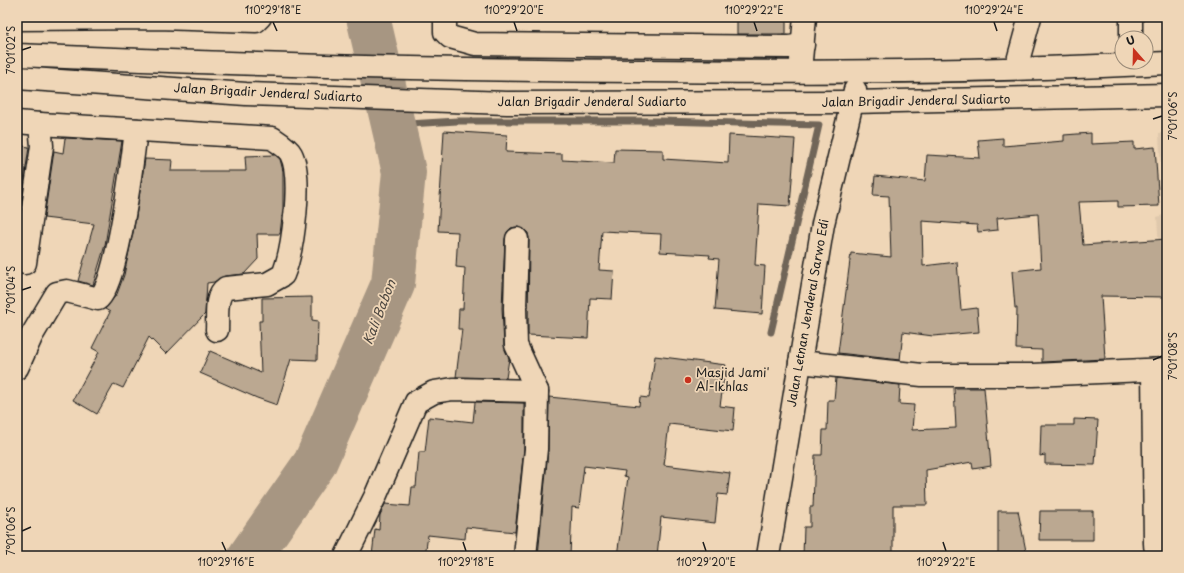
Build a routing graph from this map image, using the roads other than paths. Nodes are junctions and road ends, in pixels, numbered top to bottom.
1 (260, 17) edge
2 (445, 17) edge
3 (805, 17) edge
4 (1030, 17) edge
5 (1131, 17) edge
6 (158, 18) edge
7 (17, 19) edge
8 (1131, 30) edge
9 (803, 45) junction
10 (17, 55) edge
11 (1154, 63) edge
12 (1167, 63) edge
13 (1114, 65) edge
14 (1016, 68) junction
15 (800, 72) junction
16 (859, 72) junction
17 (17, 78) edge
18 (1167, 95) edge
19 (852, 102) junction
20 (17, 122) edge
21 (40, 124) junction
22 (136, 130) junction
23 (517, 239) dead end
24 (25, 263) dead end
25 (217, 330) dead end
26 (800, 362) junction
27 (17, 368) edge
28 (1160, 370) edge
29 (537, 391) junction
30 (346, 556) edge
31 (525, 556) edge
32 (768, 556) edge
33 (1165, 556) edge

1 - 6 street
2 - 9 street
3 - 9 street
4 - 14 street
5 - 8 street
6 - 7 street
9 - 15 street
10 - 15 street
11 - 12 street
13 - 14 street
14 - 16 street
15 - 16 street
16 - 19 street, Jalan Letnan Jenderal Sarwo Edi
17 - 19 street, Jalan Brigadir Jenderal Sudiarto
18 - 19 street, Jalan Brigadir Jenderal Sudiarto
19 - 26 street, Jalan Letnan Jenderal Sarwo Edi
20 - 21 street
21 - 22 street
21 - 24 street
22 - 25 street
22 - 27 street
23 - 29 street
26 - 28 street
26 - 32 street, Jalan Letnan Jenderal Sarwo Edi
28 - 33 street
29 - 30 street
29 - 31 street

